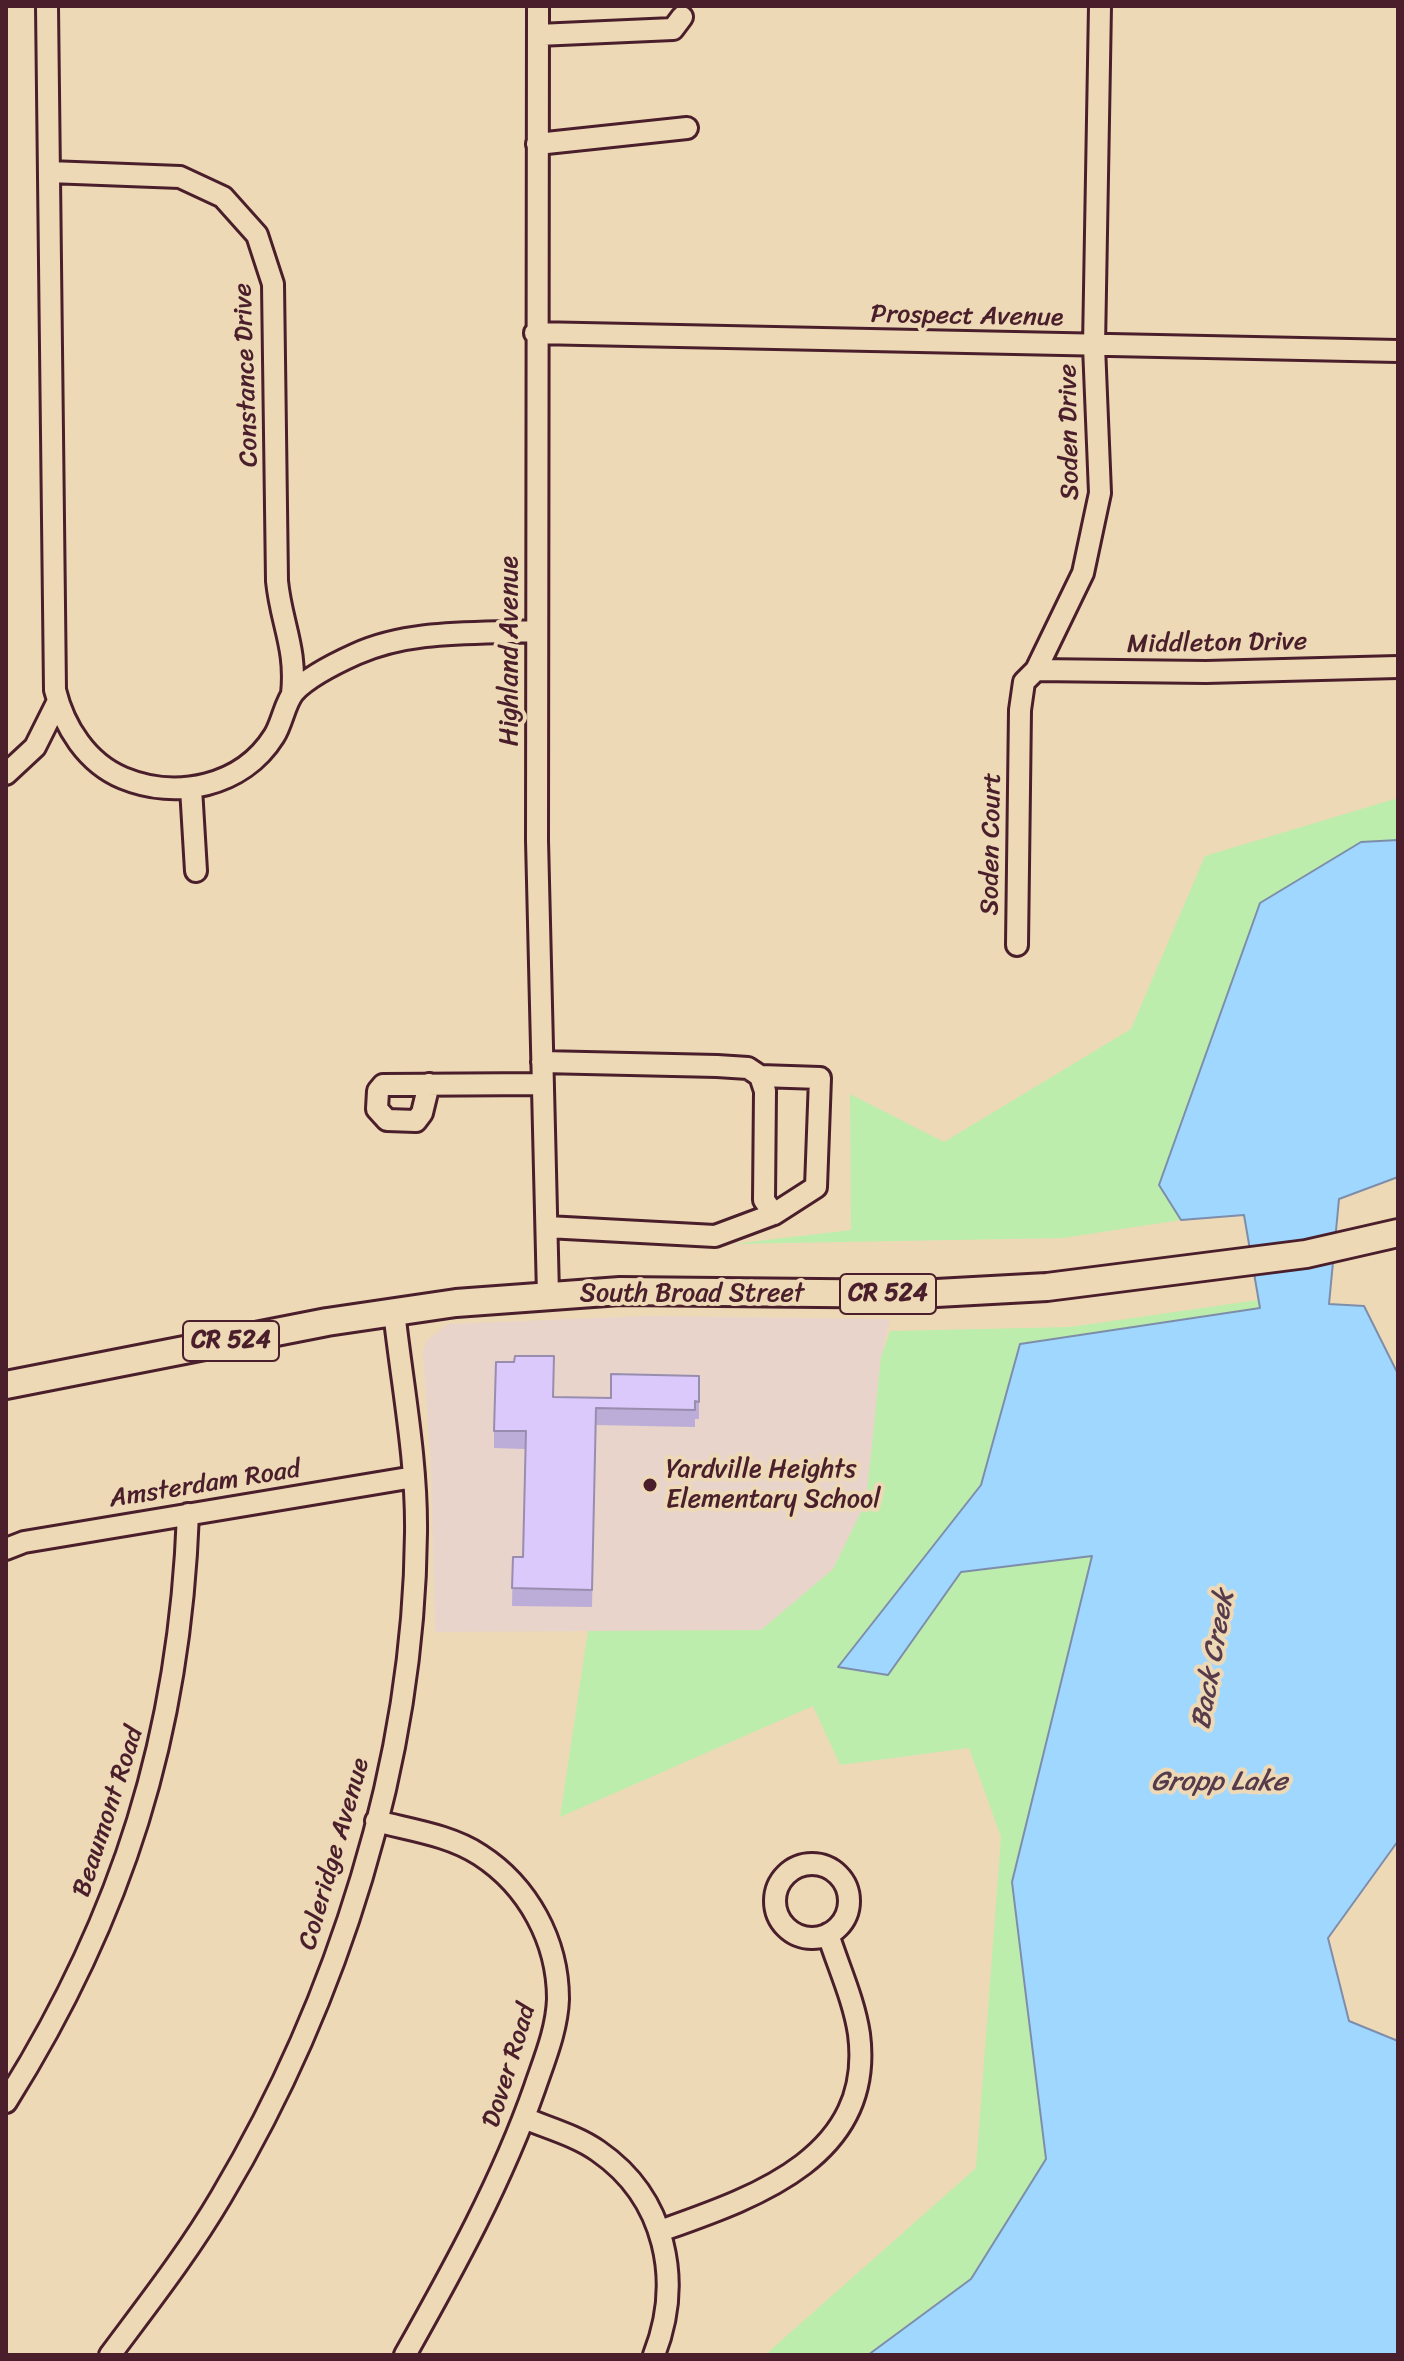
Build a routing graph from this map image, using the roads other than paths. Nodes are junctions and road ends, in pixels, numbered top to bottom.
1 (47, 6) edge
2 (538, 6) edge
3 (1100, 6) edge
4 (682, 17) dead end
5 (538, 35) junction
6 (687, 128) dead end
7 (537, 144) junction
8 (49, 172) junction
9 (535, 333) junction
10 (1094, 346) junction
11 (1398, 351) edge
12 (536, 631) junction
13 (1398, 667) edge
14 (1036, 670) junction
15 (292, 694) junction
16 (58, 701) junction
17 (1020, 743) joint
18 (6, 774) edge
19 (191, 788) junction
20 (196, 871) dead end
21 (1017, 945) dead end
22 (542, 1062) junction
23 (760, 1076) junction
24 (429, 1084) dead end
25 (543, 1084) junction
26 (774, 1214) junction
27 (547, 1227) junction
28 (1388, 1239) edge
29 (548, 1295) junction
30 (394, 1311) junction
31 (6, 1385) edge
32 (414, 1477) junction
33 (188, 1514) junction
34 (6, 1549) edge
35 (376, 1821) junction
36 (828, 1934) dead end
37 (6, 2102) edge
38 (524, 2118) junction
39 (660, 2231) junction
40 (110, 2355) edge
41 (405, 2355) edge
42 (654, 2355) edge

1 - 8 street
2 - 5 street, Highland Avenue
3 - 10 street, Soden Drive
4 - 5 street
5 - 7 street, Highland Avenue
6 - 7 street
7 - 9 street, Highland Avenue
8 - 15 street, Constance Drive
8 - 16 street
9 - 10 street, Prospect Avenue
9 - 12 street, Highland Avenue
10 - 11 street, Prospect Avenue
10 - 14 street, Soden Drive
12 - 15 street
12 - 22 street, Highland Avenue
13 - 14 street, Middleton Drive
14 - 17 street, Soden Drive
15 - 19 street
16 - 18 street
16 - 19 street
17 - 21 street, Soden Court
19 - 20 street
22 - 23 street
22 - 25 street, Highland Avenue
23 - 26 street
23 - 26 street
24 - 25 street
25 - 27 street, Highland Avenue
26 - 27 street
27 - 29 street, Highland Avenue
28 - 29 main road, South Broad Street / CR 524
29 - 30 main road, South Broad Street / CR 524
30 - 31 main road, South Broad Street / CR 524
30 - 32 street, Coleridge Avenue
32 - 33 street, Amsterdam Road
32 - 35 street, Coleridge Avenue
33 - 34 street, Amsterdam Road
33 - 37 street, Beaumont Road
35 - 38 street, Dover Road
35 - 40 street, Coleridge Avenue
36 - 39 street
38 - 39 street
38 - 41 street, Dover Road
39 - 42 street

